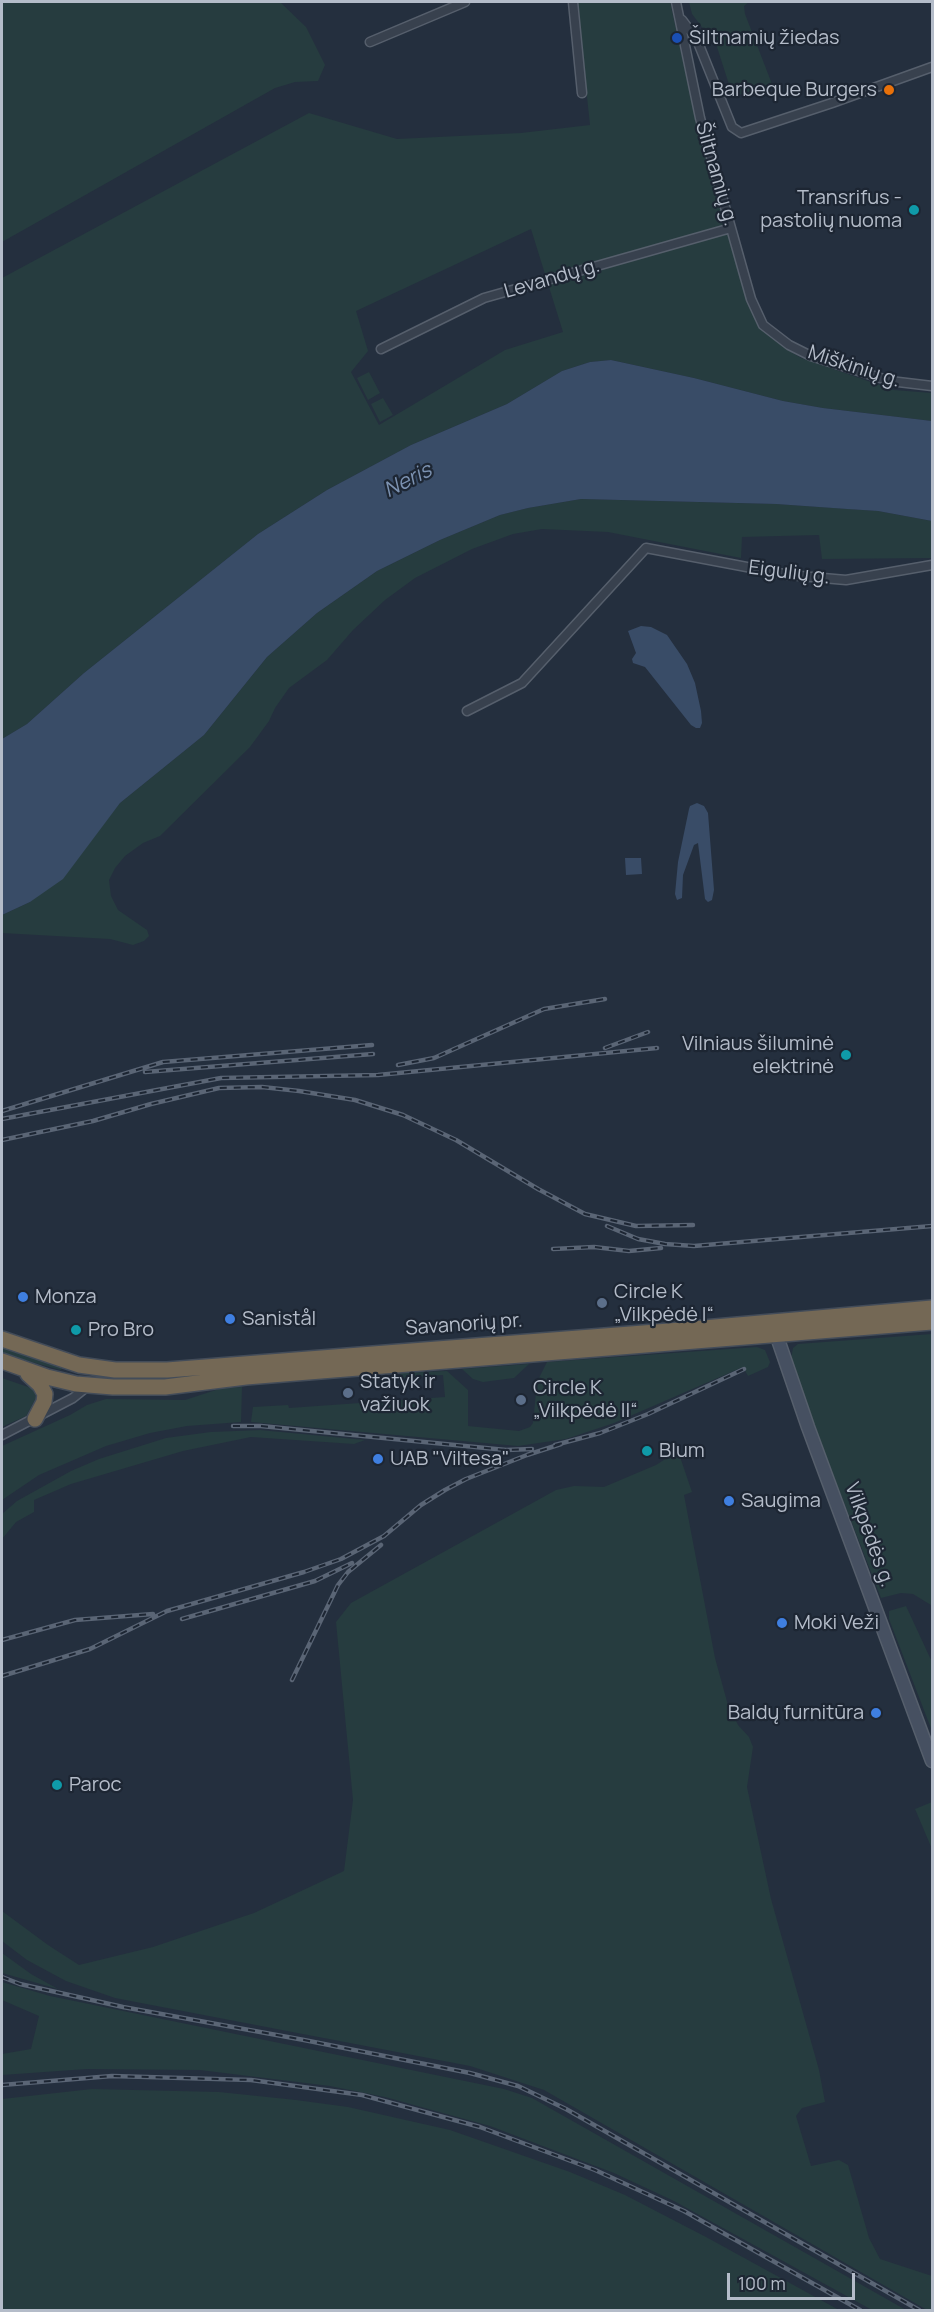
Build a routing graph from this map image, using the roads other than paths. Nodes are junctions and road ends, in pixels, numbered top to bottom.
1 (465, 2) edge
2 (573, 2) edge
3 (676, 2) edge
4 (680, 17) junction
5 (370, 42) dead end
6 (933, 67) edge
7 (582, 93) dead end
8 (731, 228) junction
9 (756, 310) joint
10 (381, 349) dead end
11 (933, 386) edge
12 (933, 565) edge
13 (467, 711) dead end
14 (933, 1308) edge
15 (933, 1322) edge
16 (774, 1328) junction
17 (2, 1339) edge
18 (2, 1361) edge
19 (99, 1368) junction
20 (24, 1370) junction
21 (89, 1386) junction
22 (36, 1419) junction
23 (2, 1436) edge
24 (933, 1761) edge

1 - 5 street
2 - 7 street
3 - 4 street, Šiltnamių g.
4 - 6 street
4 - 8 street, Šiltnamių g.
8 - 9 street, Šiltnamių g.
8 - 10 street, Levandų g.
9 - 11 street, Miškinių g.
12 - 13 street, Eigulių g.
14 - 16 highway, Savanorių pr.
15 - 16 highway, Savanorių pr.
16 - 19 highway, Savanorių pr.
16 - 21 highway, Savanorių pr.
16 - 24 main road, Vilkpėdės g.
17 - 19 highway, Savanorių pr.
18 - 20 highway, Savanorių pr.
19 - 21 highway
20 - 21 highway, Savanorių pr.
20 - 22 highway
21 - 22 street
22 - 23 street

